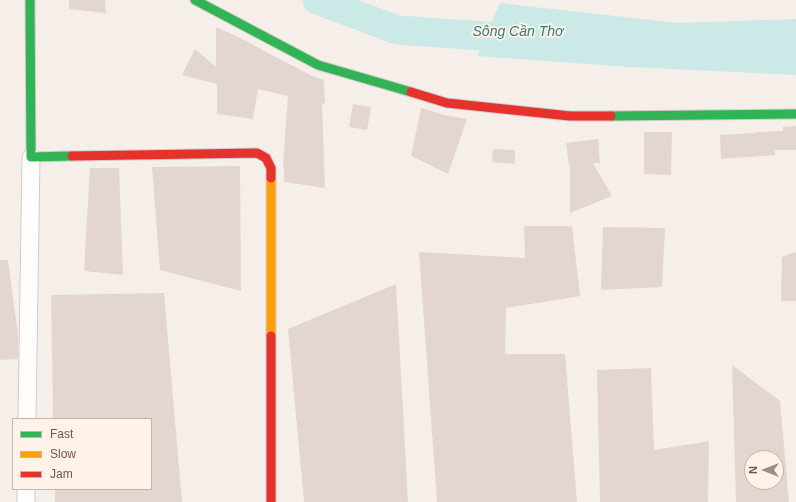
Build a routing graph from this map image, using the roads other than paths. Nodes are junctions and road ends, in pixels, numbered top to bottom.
1 (30, 0) edge
2 (195, 0) edge
3 (796, 114) edge
4 (31, 157) junction
5 (27, 418) edge
6 (26, 490) edge
7 (26, 502) edge
8 (271, 502) edge

1 - 4 street
2 - 3 street
4 - 5 street
4 - 8 street
6 - 7 street

